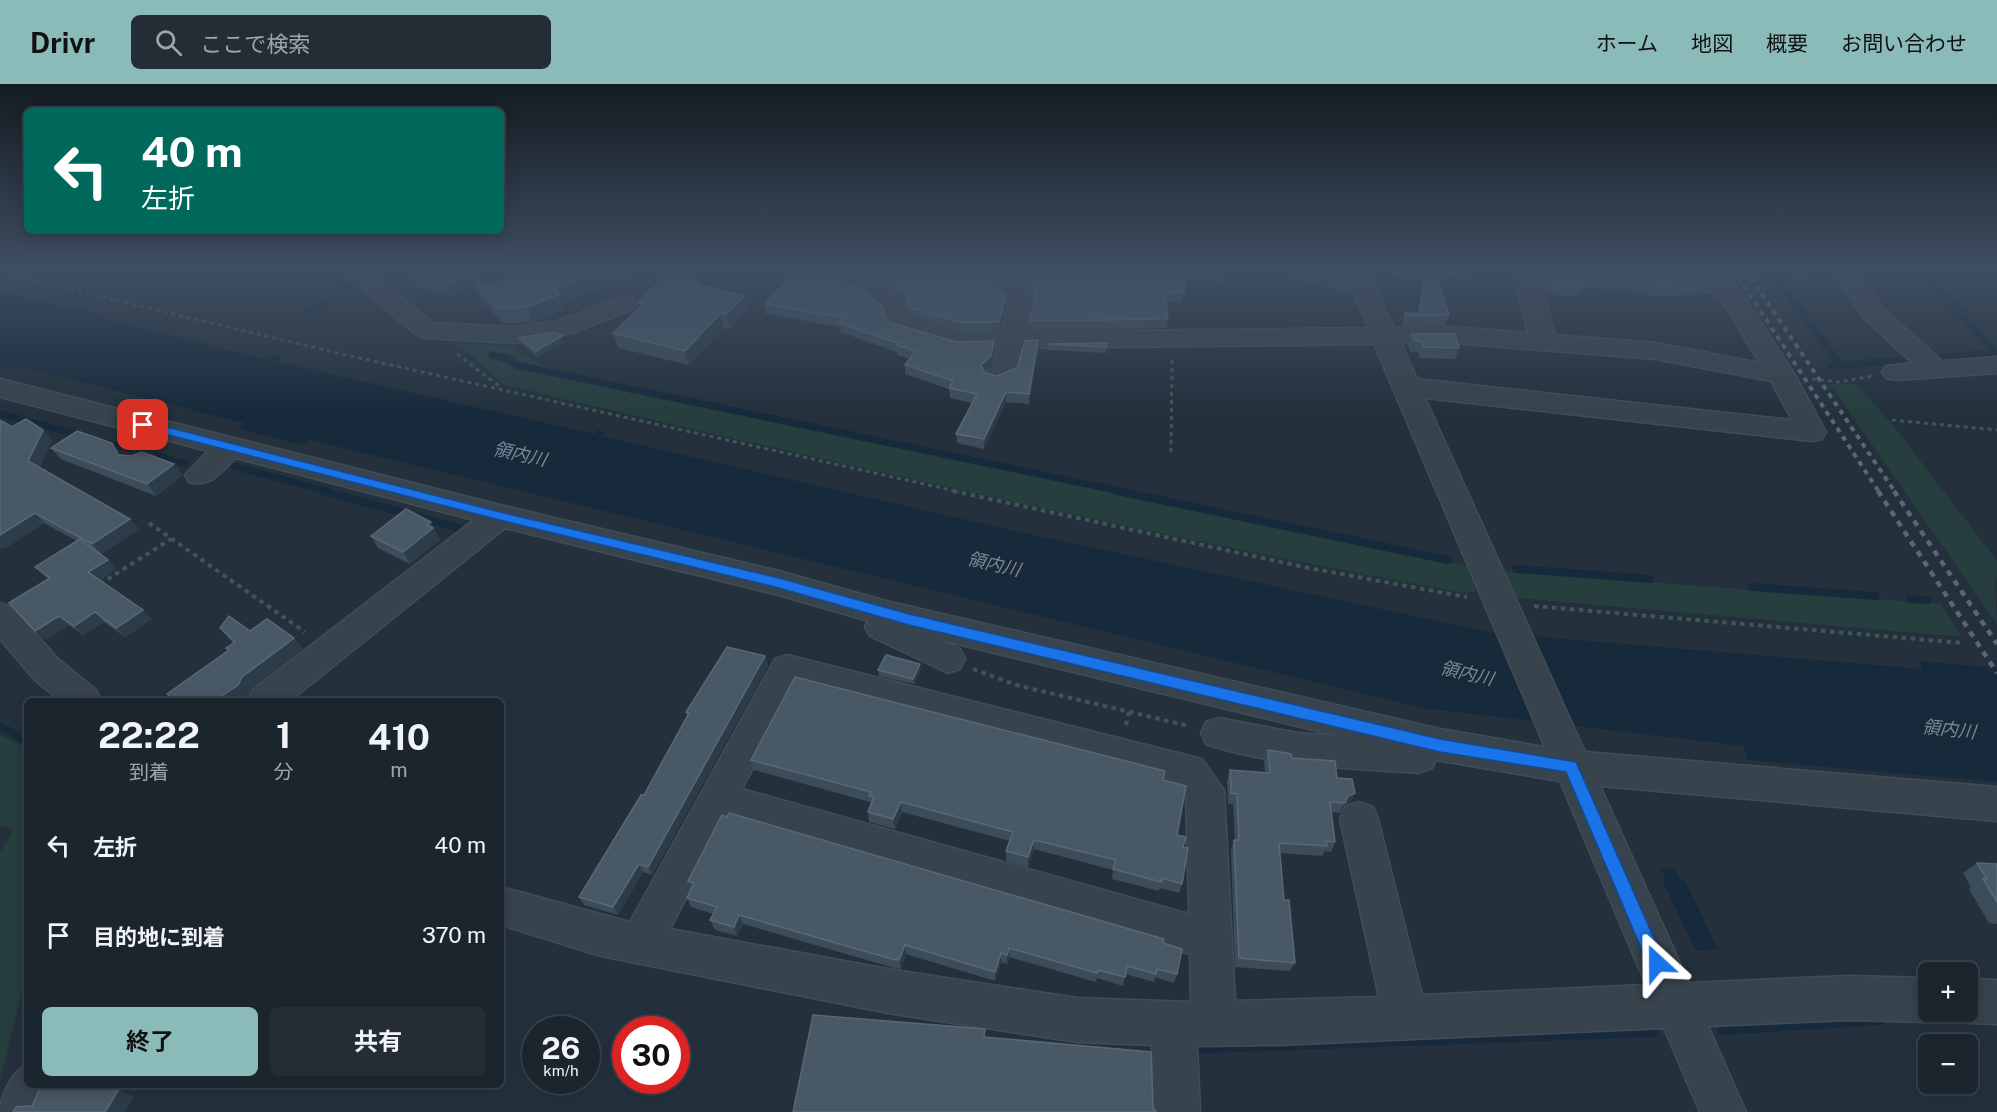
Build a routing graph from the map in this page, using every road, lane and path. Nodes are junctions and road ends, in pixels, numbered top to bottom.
1 (185, 317) edge
2 (410, 317) edge
3 (591, 317) edge
4 (897, 317) edge
5 (1018, 317) edge
6 (1376, 317) edge
7 (1537, 317) edge
8 (1744, 317) edge
9 (1879, 317) edge
10 (426, 330) junction
11 (1385, 336) junction
12 (1172, 340) junction
13 (1543, 340) junction
14 (1013, 341) junction
15 (1997, 365) edge
16 (1936, 369) junction
17 (1896, 372) joint
18 (997, 375) edge
19 (1781, 375) junction
20 (1407, 387) junction
21 (0, 388) edge
22 (501, 388) junction
23 (1892, 420) dead end
24 (1997, 430) edge
25 (229, 448) junction
26 (1171, 452) dead end
27 (200, 475) dead end
28 (500, 516) junction
29 (148, 523) dead end
30 (171, 539) junction
31 (95, 587) edge
32 (831, 598) junction
33 (1498, 602) junction
34 (0, 616) edge
35 (1963, 643) dead end
36 (330, 650) junction
37 (948, 659) joint
38 (81, 698) edge
39 (269, 698) edge
40 (1219, 733) joint
41 (1469, 750) junction
42 (1571, 767) junction
43 (717, 799) junction
44 (1997, 804) edge
45 (1359, 819) dead end
46 (504, 907) edge
47 (1211, 940) junction
48 (640, 944) junction
49 (1918, 1000) edge
50 (1978, 1001) edge
51 (1997, 1002) edge
52 (1676, 1006) junction
53 (1406, 1017) junction
54 (1194, 1024) junction
55 (34, 1088) edge
56 (19, 1112) edge
57 (1177, 1112) edge
58 (1723, 1112) edge

1 - 22 path
2 - 10 street
3 - 10 street
4 - 14 street
5 - 14 street
6 - 11 street
7 - 13 street
8 - 19 street
9 - 16 street
10 - 22 path
11 - 12 street
11 - 13 street
11 - 20 street
12 - 14 street
12 - 26 path
13 - 19 street
14 - 18 street
15 - 16 street
16 - 17 street
17 - 19 path
19 - 20 street
20 - 33 street
21 - 25 street
22 - 33 path
23 - 24 path
25 - 27 street
25 - 28 street
28 - 32 street
28 - 36 street
29 - 30 path
30 - 31 path
30 - 36 path
32 - 37 street
32 - 41 street
33 - 35 path
33 - 42 street
34 - 38 street
36 - 39 street
37 - 40 path
40 - 41 street
41 - 42 street
42 - 44 street
42 - 52 street
43 - 47 street
43 - 47 street
43 - 48 street
45 - 53 street
46 - 48 street
47 - 54 street
48 - 54 street
49 - 52 street
50 - 51 street
52 - 53 street
52 - 58 street
53 - 54 street
54 - 57 street
55 - 56 street

